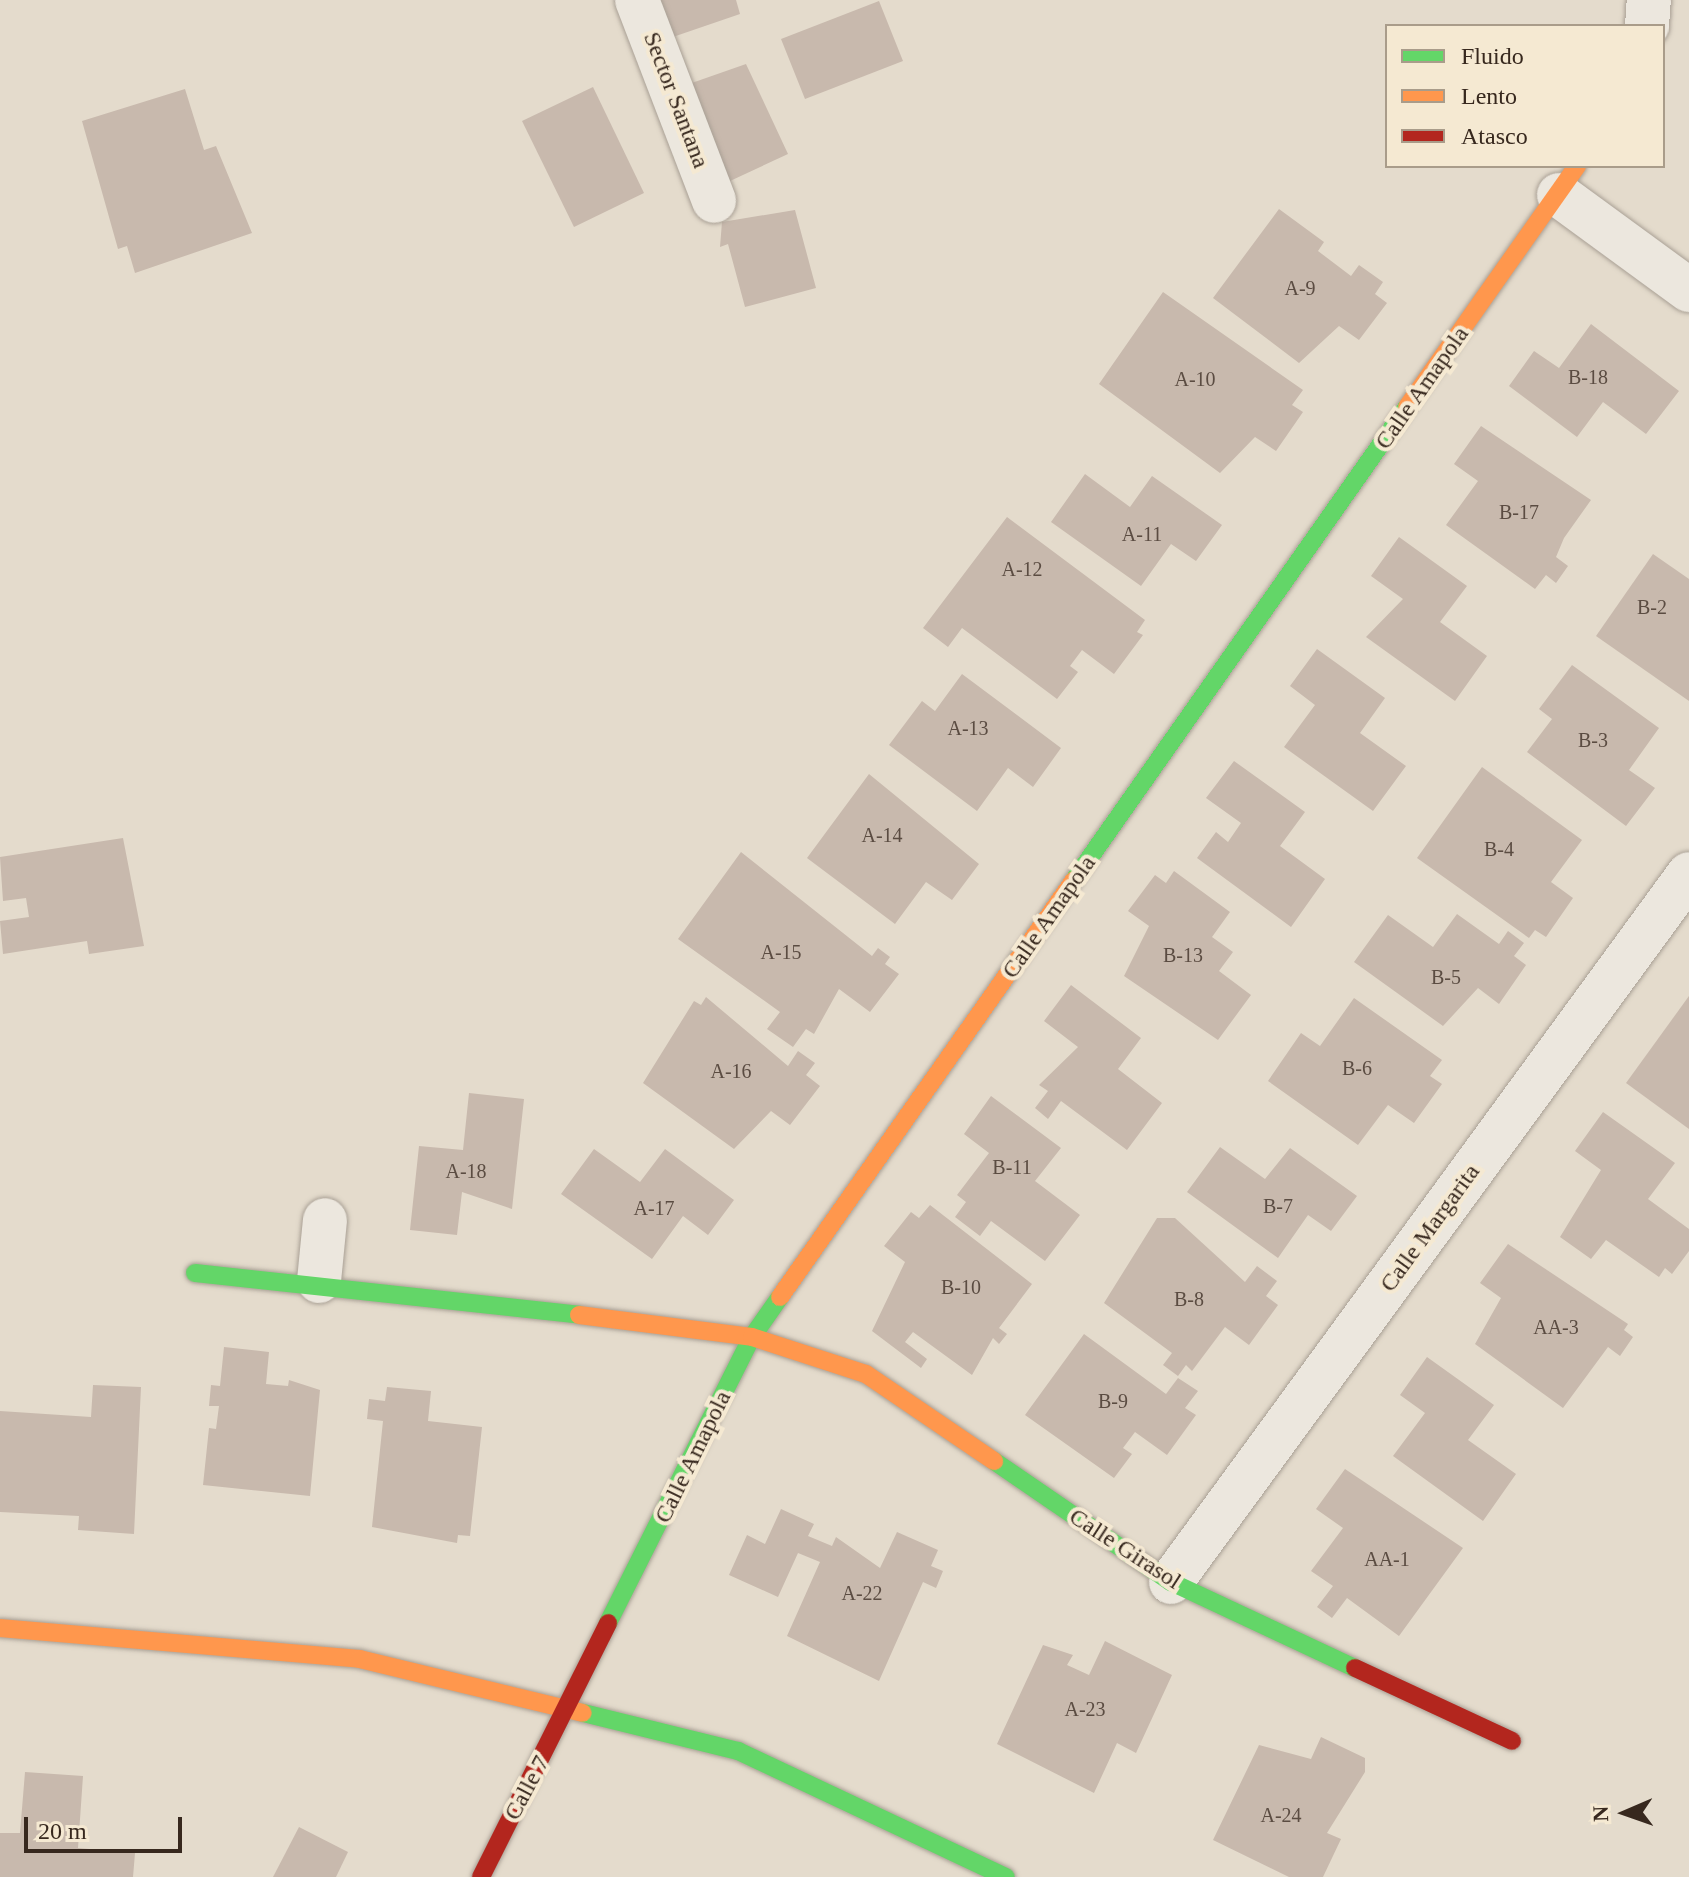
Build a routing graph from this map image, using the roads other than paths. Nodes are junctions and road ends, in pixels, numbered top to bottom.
1 (637, 0) edge
2 (1649, 0) edge
3 (1647, 24) edge
4 (1568, 180) edge
5 (714, 201) dead end
6 (1689, 290) edge
7 (1689, 874) edge
8 (325, 1220) dead end
9 (195, 1273) dead end
10 (319, 1281) junction
11 (752, 1337) junction
12 (1171, 1582) junction
13 (0, 1628) edge
14 (570, 1706) junction
15 (1512, 1741) dead end
16 (481, 1877) edge
17 (1006, 1877) edge

1 - 5 street, Sector Santana
2 - 3 street
4 - 6 street
4 - 11 street, Calle Amapola
7 - 12 street, Calle Margarita
8 - 10 street
9 - 10 street, Calle Girasol
10 - 11 street, Calle Girasol
11 - 12 street, Calle Girasol
11 - 14 street, Calle Amapola
12 - 15 street, Calle Girasol
13 - 14 street
14 - 16 street, Calle 7
14 - 17 street

